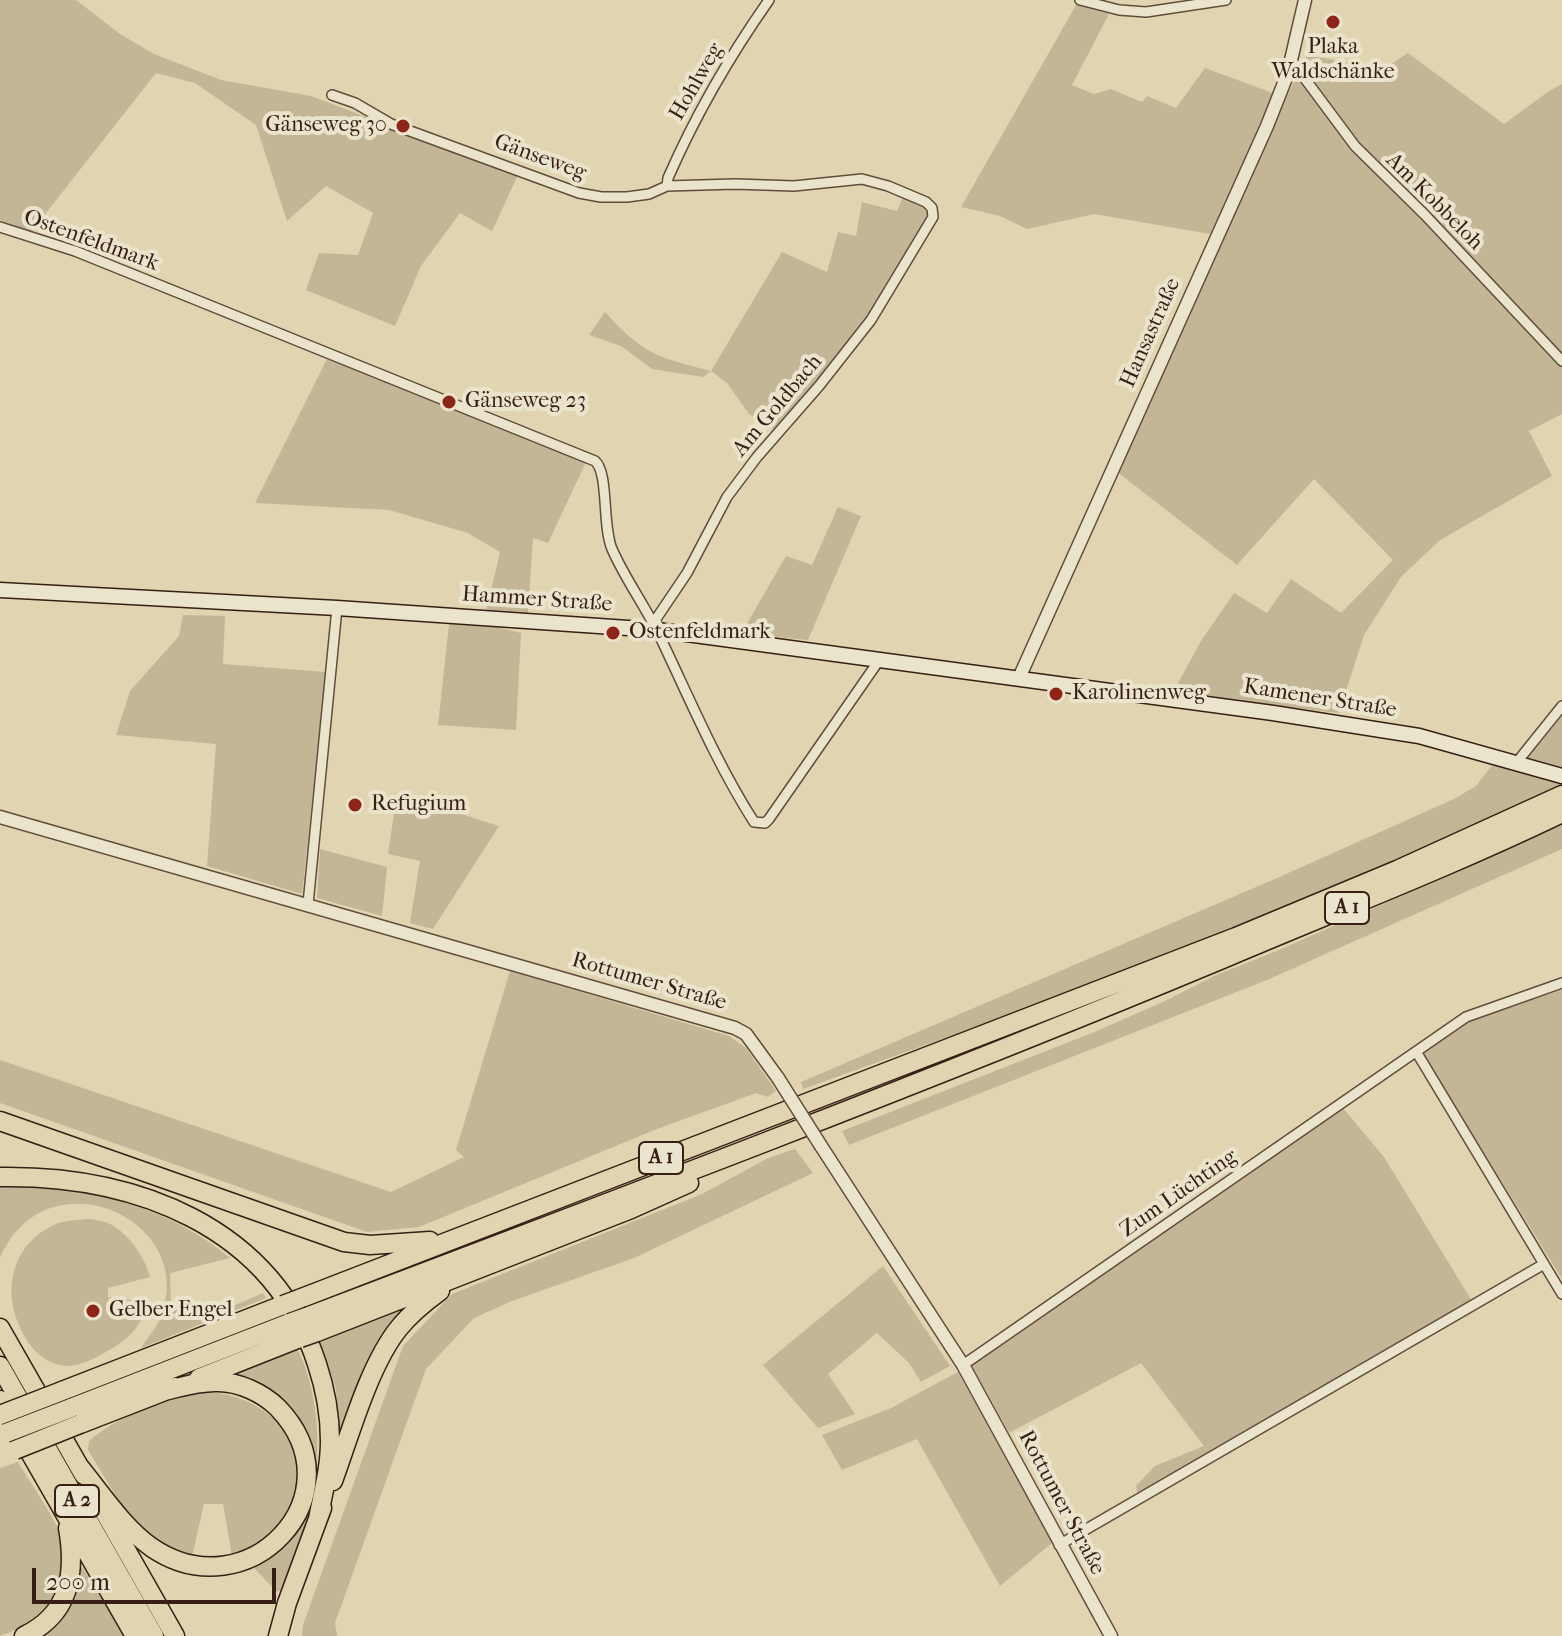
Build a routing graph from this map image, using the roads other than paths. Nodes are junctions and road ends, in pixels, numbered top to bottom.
1 (769, 0) edge
2 (1080, 0) edge
3 (1226, 0) edge
4 (1305, 0) edge
5 (1291, 60) junction
6 (332, 95) dead end
7 (667, 186) junction
8 (932, 208) joint
9 (0, 227) edge
10 (1562, 361) edge
11 (0, 590) edge
12 (337, 608) junction
13 (657, 630) junction
14 (880, 659) junction
15 (1019, 678) junction
16 (1562, 706) edge
17 (1517, 762) junction
18 (1556, 774) edge
19 (1562, 795) edge
20 (1562, 813) edge
21 (0, 817) edge
22 (308, 904) junction
23 (1562, 983) edge
24 (1417, 1053) junction
25 (0, 1121) edge
26 (771, 1139) junction
27 (0, 1177) edge
28 (457, 1238) junction
29 (1544, 1264) junction
30 (477, 1270) junction
31 (1562, 1294) edge
32 (305, 1327) junction
33 (0, 1328) edge
34 (963, 1365) junction
35 (0, 1366) edge
36 (164, 1391) junction
37 (0, 1400) edge
38 (0, 1415) edge
39 (76, 1416) junction
40 (5, 1443) edge
41 (78, 1465) junction
42 (65, 1514) junction
43 (318, 1519) junction
44 (1059, 1545) junction
45 (24, 1636) edge
46 (135, 1636) edge
47 (154, 1636) edge
48 (175, 1636) edge
49 (278, 1636) edge
50 (1111, 1636) edge

1 - 7 street, Hohlweg
2 - 3 street
4 - 5 street, Hansastraße
5 - 10 street, Am Kobbeloh
5 - 15 street, Hansastraße
6 - 7 street, Gänseweg
7 - 8 street, Gänseweg
8 - 13 street, Am Goldbach
9 - 13 street, Ostenfeldmark
11 - 12 main road, Hammer Straße
12 - 13 main road, Hammer Straße
12 - 22 street
13 - 14 main road, Hammer Straße
13 - 14 street, Ostenfeldmark
14 - 15 main road, Hammer Straße
15 - 17 main road, Kamener Straße
16 - 17 street
17 - 18 main road, Kamener Straße
19 - 28 highway, A 1
20 - 26 highway, A 1
21 - 22 street, Rottumer Straße
22 - 34 street, Rottumer Straße, bridge
23 - 24 street, Zum Lüchting
24 - 29 street
24 - 34 street, Zum Lüchting
25 - 28 highway
26 - 30 highway
26 - 32 highway, A 1
27 - 43 highway
28 - 38 highway, A 1, bridge
29 - 31 street
29 - 44 street
30 - 32 highway
30 - 43 highway
32 - 36 highway
32 - 39 highway, A 1
33 - 41 highway, A 2
34 - 44 street, Rottumer Straße
35 - 47 highway, A 2
36 - 39 highway
36 - 41 highway
37 - 42 highway
39 - 40 highway, A 1, bridge
41 - 48 highway, A 2
42 - 45 highway
42 - 46 highway
43 - 49 highway
44 - 50 street, Rottumer Straße

